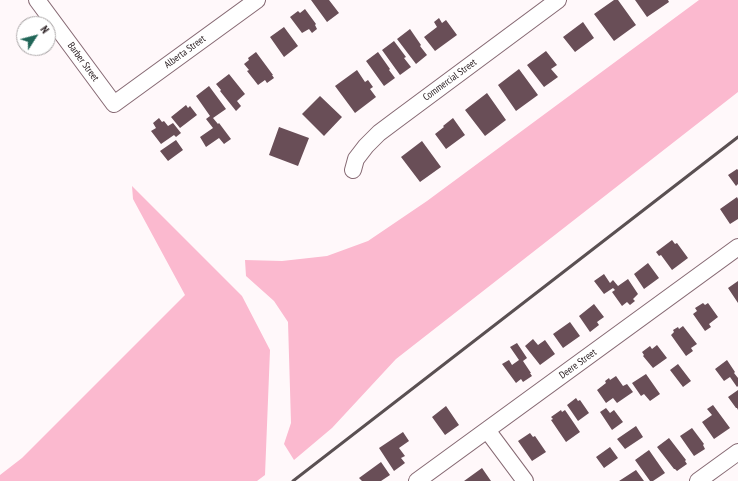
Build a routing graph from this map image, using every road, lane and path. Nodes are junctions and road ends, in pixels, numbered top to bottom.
1 (37, 0) edge
2 (257, 0) edge
3 (548, 3) edge
4 (114, 104) joint
5 (353, 170) dead end
6 (738, 247) edge
7 (487, 430) junction
8 (738, 452) edge
9 (418, 481) edge
10 (525, 481) edge
11 (698, 481) edge

1 - 4 street, Barber Street
2 - 4 street, Alberta Street
3 - 5 street, Commercial Street
6 - 7 street, Deere Street
7 - 9 street, Deere Street
7 - 10 street
8 - 11 street

